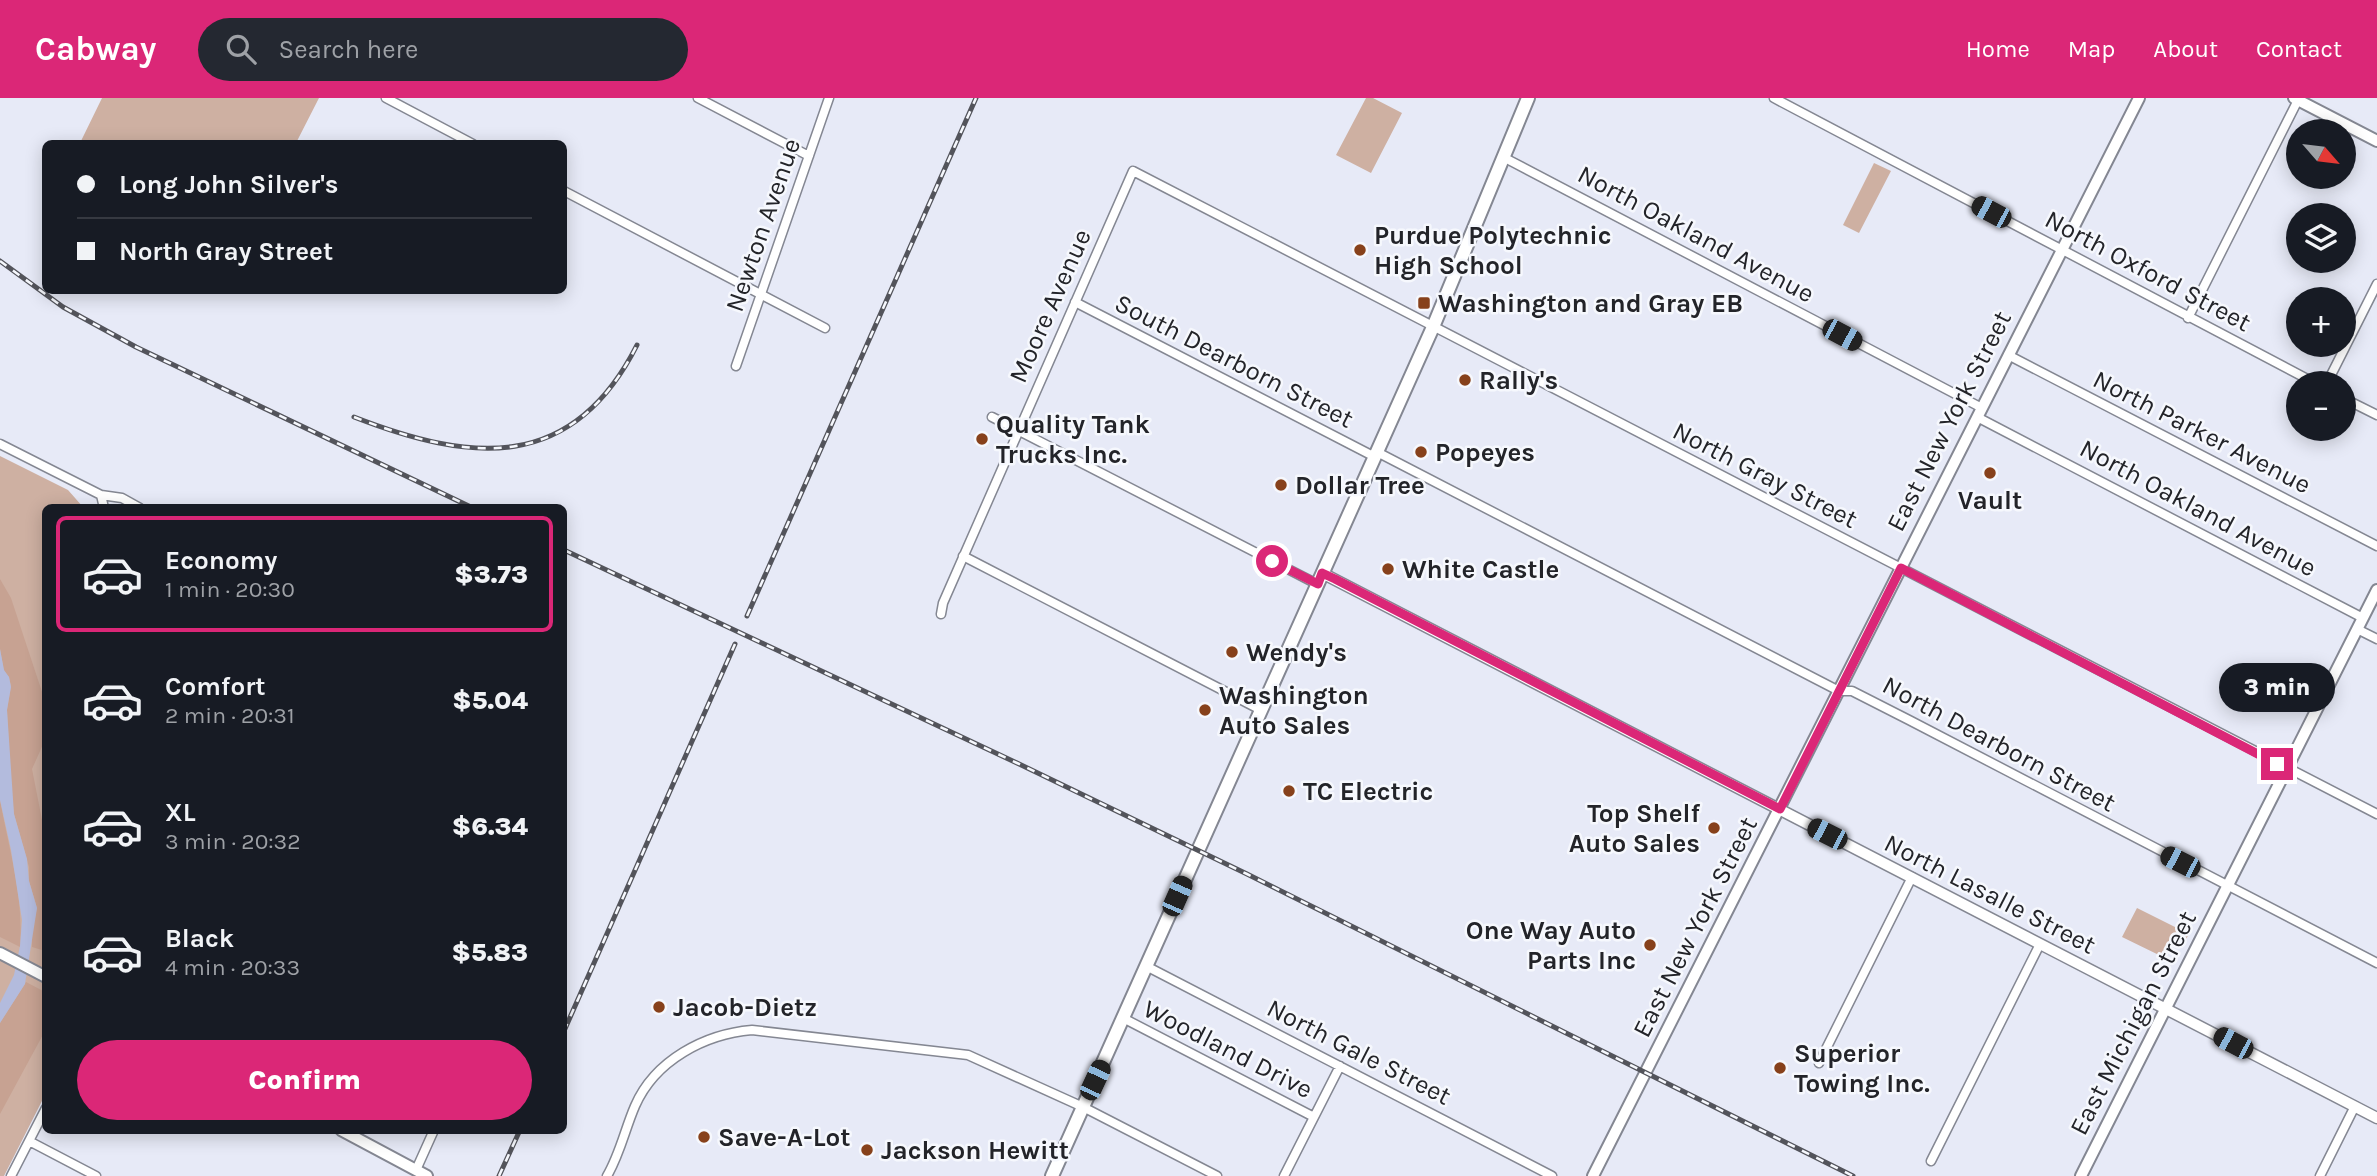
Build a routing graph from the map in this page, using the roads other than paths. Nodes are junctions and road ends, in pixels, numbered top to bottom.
1 (386, 98) edge
2 (698, 98) edge
3 (829, 98) edge
4 (1528, 98) edge
5 (1774, 98) edge
6 (2138, 98) edge
7 (2296, 99) edge
8 (465, 140) edge
9 (2377, 141) edge
10 (809, 156) junction
11 (1503, 157) junction
12 (1133, 171) joint
13 (567, 193) edge
14 (2061, 250) junction
15 (2377, 284) edge
16 (761, 294) junction
17 (1075, 302) junction
18 (2189, 318) junction
19 (1433, 327) junction
20 (825, 328) dead end
21 (2008, 355) junction
22 (736, 366) dead end
23 (2292, 371) edge
24 (2333, 371) edge
25 (2356, 404) edge
26 (1980, 412) junction
27 (2377, 415) edge
28 (992, 417) dead end
29 (1018, 430) junction
30 (0, 444) edge
31 (1376, 455) junction
32 (101, 495) junction
33 (103, 504) edge
34 (133, 504) edge
35 (2377, 546) edge
36 (963, 556) junction
37 (1901, 568) junction
38 (1320, 579) junction
39 (2377, 590) edge
40 (941, 614) dead end
41 (2360, 623) junction
42 (2377, 639) edge
43 (1839, 691) junction
44 (1261, 710) junction
45 (2287, 768) junction
46 (1780, 809) junction
47 (2377, 814) edge
48 (1912, 877) junction
49 (2227, 887) junction
50 (2040, 944) junction
51 (1, 954) edge
52 (2377, 964) edge
53 (1146, 966) junction
54 (42, 975) edge
55 (2166, 1008) junction
56 (1123, 1018) junction
57 (1819, 1063) dead end
58 (1340, 1066) junction
59 (2355, 1106) junction
60 (1083, 1107) junction
61 (42, 1116) edge
62 (1314, 1117) junction
63 (2377, 1118) edge
64 (348, 1134) edge
65 (432, 1134) edge
66 (29, 1141) junction
67 (1931, 1161) dead end
68 (414, 1173) edge
69 (11, 1176) edge
70 (96, 1176) edge
71 (427, 1176) edge
72 (607, 1176) edge
73 (1052, 1176) edge
74 (1217, 1176) edge
75 (1284, 1176) edge
76 (1552, 1176) edge
77 (1593, 1176) edge
78 (2081, 1176) edge
79 (2320, 1176) edge

1 - 8 street
2 - 10 street
3 - 10 street, Newton Avenue
4 - 11 main road
5 - 14 street, North Oxford Street
6 - 14 main road, East New York Street
7 - 9 main road
7 - 18 street
10 - 16 street, Newton Avenue
11 - 19 main road
11 - 26 street, North Oakland Avenue
12 - 17 street, Moore Avenue
12 - 19 street, North Gray Street
13 - 16 street
14 - 18 street, North Oxford Street
14 - 21 main road, East New York Street
15 - 24 street
16 - 20 street
16 - 22 street, Newton Avenue
17 - 29 street, Moore Avenue
17 - 31 street, South Dearborn Street
18 - 23 street, North Oxford Street
19 - 31 main road
19 - 37 street, North Gray Street
21 - 26 main road, East New York Street
21 - 35 street, North Parker Avenue
25 - 27 street
26 - 37 main road, East New York Street
26 - 41 street, North Oakland Avenue
28 - 29 street
29 - 36 street, Moore Avenue
29 - 38 street
30 - 32 street
31 - 38 main road
31 - 43 street, North Dearborn Street
32 - 33 street
32 - 34 street
36 - 40 street, Moore Avenue
36 - 44 street
37 - 43 main road, East New York Street
37 - 45 street, North Gray Street
38 - 44 main road
38 - 46 street, North Lasalle Street
39 - 41 main road, East Michigan Street
41 - 42 street, North Oakland Avenue
41 - 45 main road, East Michigan Street
43 - 46 main road, East New York Street
43 - 49 street, North Dearborn Street
44 - 53 main road
45 - 47 street, North Gray Street
45 - 49 main road, East Michigan Street
46 - 48 street, North Lasalle Street
46 - 77 main road, East New York Street
48 - 50 street, North Lasalle Street
48 - 57 street
49 - 52 street, North Dearborn Street
49 - 55 main road, East Michigan Street
50 - 55 street, North Lasalle Street
50 - 67 street
51 - 54 main road
53 - 56 main road
53 - 58 street, North Gale Street
55 - 59 street, North Lasalle Street
55 - 78 main road, East Michigan Street
56 - 60 main road
56 - 62 street, Woodland Drive
58 - 62 street
58 - 76 street, North Gale Street
59 - 63 street, North Lasalle Street
59 - 79 street
60 - 72 street
60 - 73 main road
60 - 74 street
61 - 66 street
62 - 75 street
64 - 68 main road
65 - 68 street
66 - 69 street
66 - 70 street
68 - 71 main road

